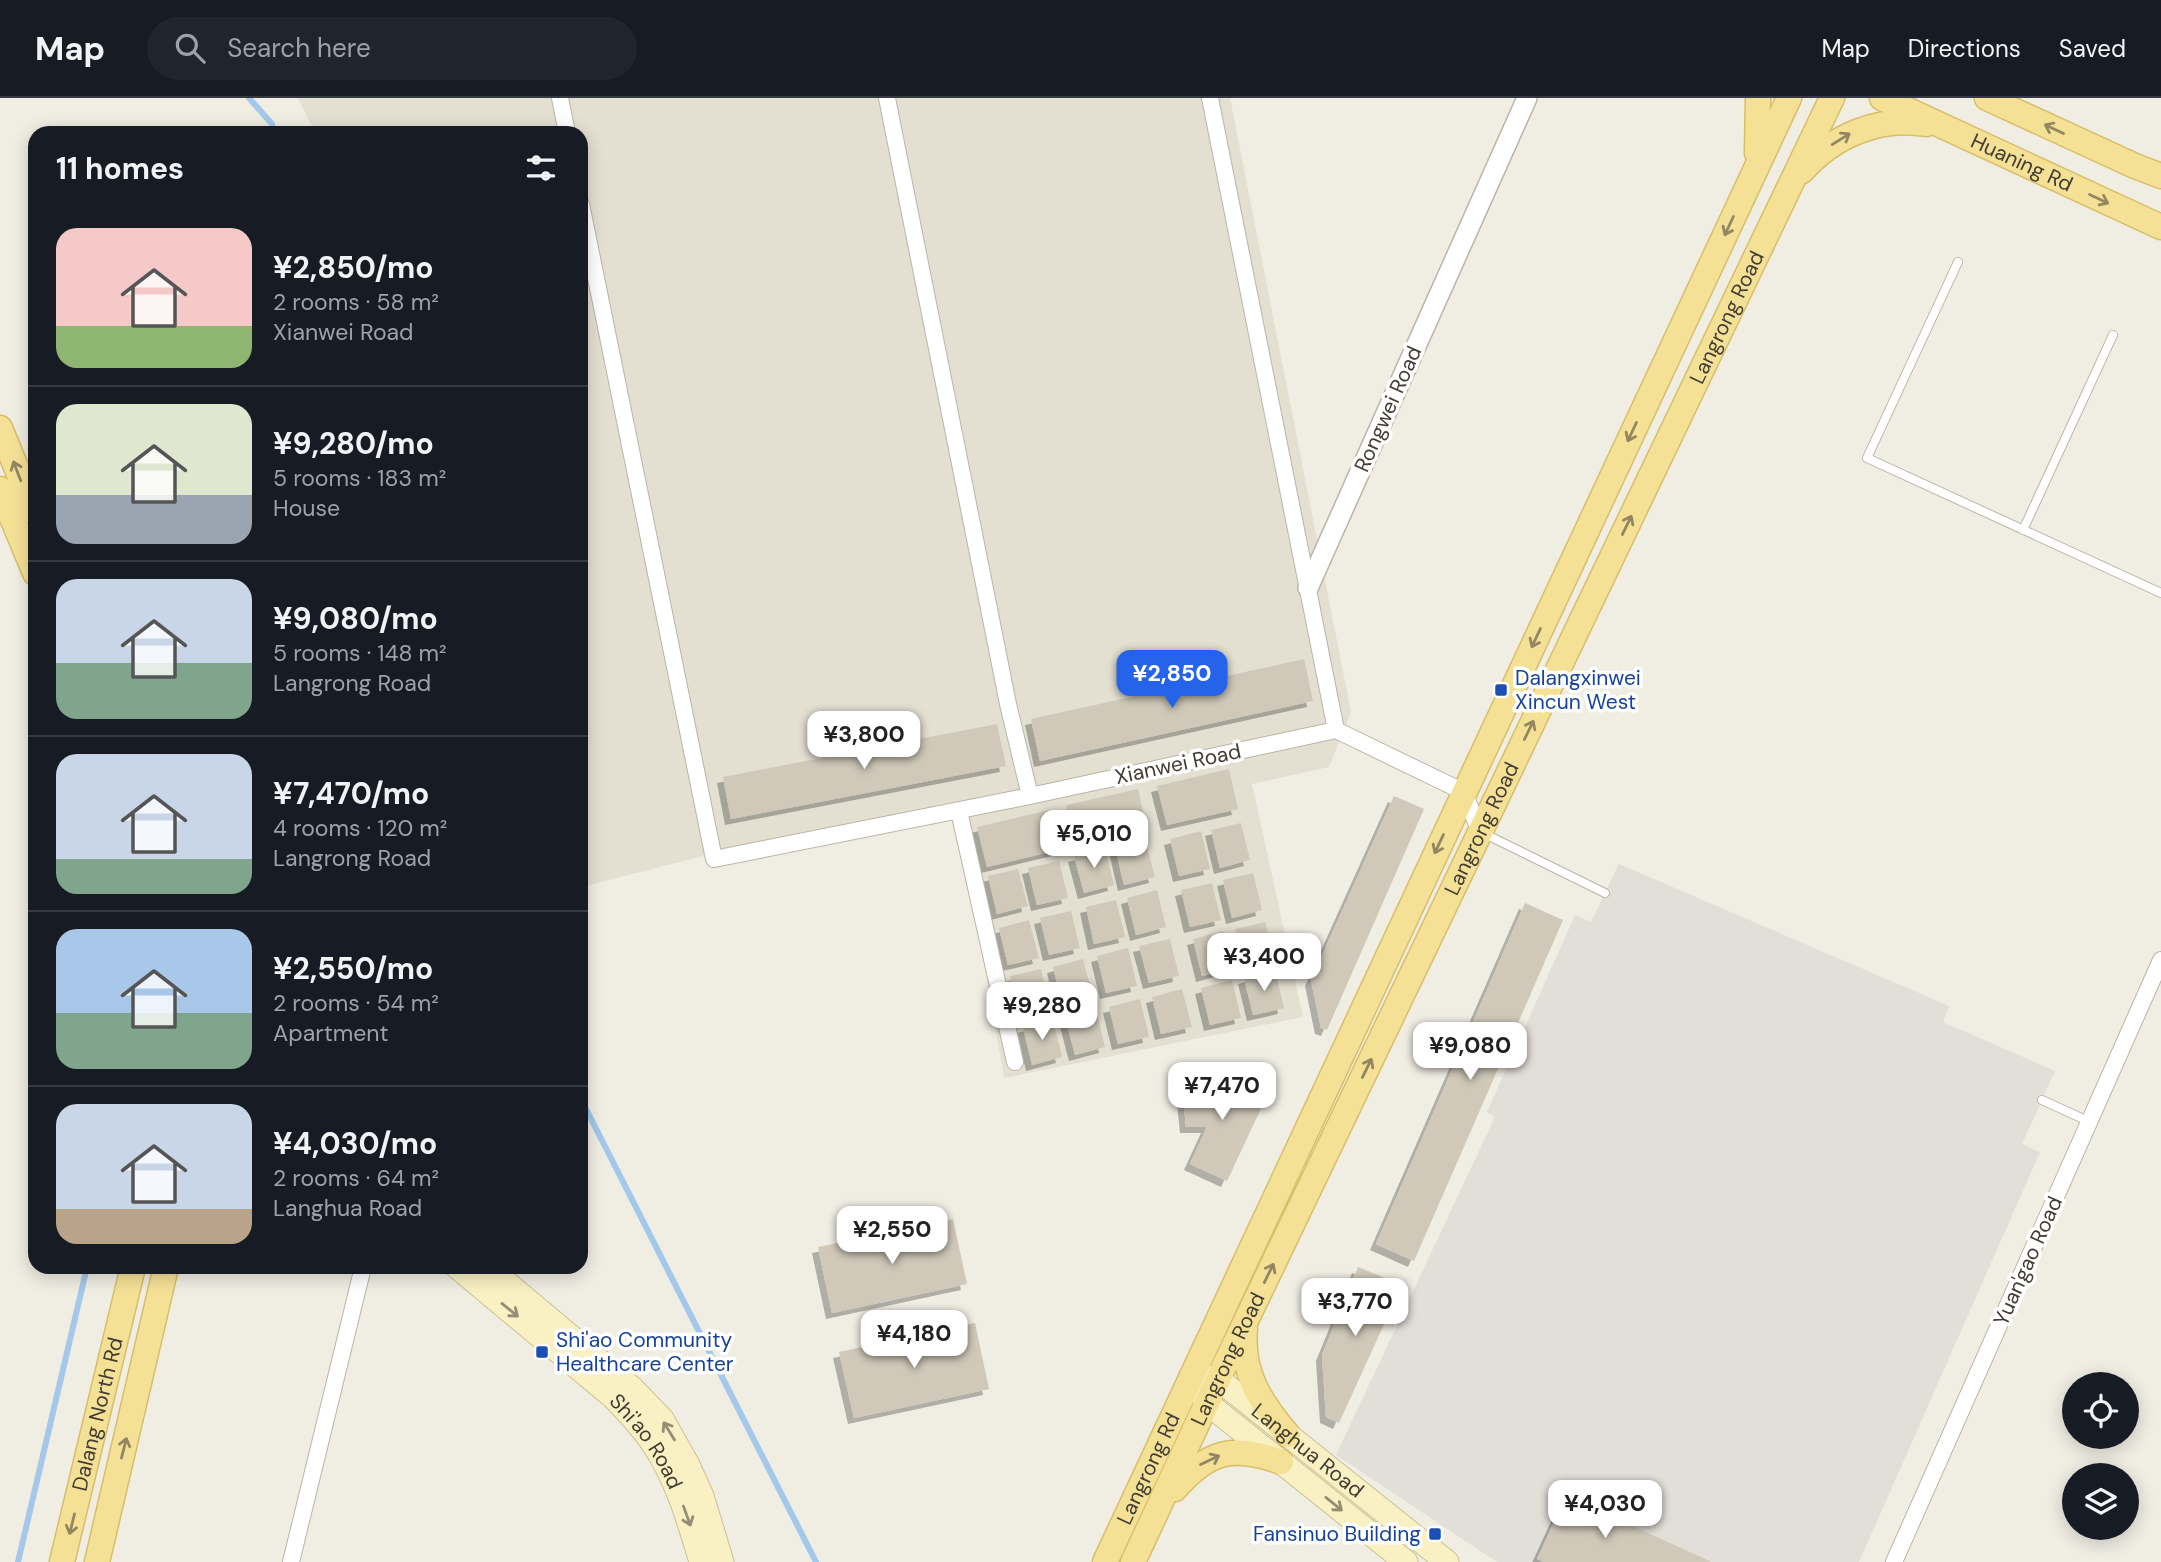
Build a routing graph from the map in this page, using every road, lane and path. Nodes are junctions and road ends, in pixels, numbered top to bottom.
1 (559, 98) edge
2 (887, 98) edge
3 (1210, 98) edge
4 (1527, 98) edge
5 (1758, 98) edge
6 (1789, 98) edge
7 (1832, 98) edge
8 (1882, 98) edge
9 (1987, 98) edge
10 (565, 126) edge
11 (1943, 127) junction
12 (2161, 176) edge
13 (1750, 181) junction
14 (1791, 185) junction
15 (2161, 228) edge
16 (588, 238) edge
17 (1958, 261) dead end
18 (2113, 335) dead end
19 (1, 435) edge
20 (0, 489) edge
21 (28, 497) edge
22 (2023, 530) junction
23 (28, 556) edge
24 (1308, 589) junction
25 (2161, 593) edge
26 (1336, 730) junction
27 (1464, 792) junction
28 (1030, 796) junction
29 (959, 811) junction
30 (1480, 832) junction
31 (1605, 893) dead end
32 (2161, 960) edge
33 (1014, 1062) dead end
34 (2042, 1100) dead end
35 (2090, 1122) junction
36 (132, 1274) edge
37 (164, 1274) edge
38 (361, 1274) edge
39 (465, 1274) edge
40 (496, 1274) edge
41 (1246, 1321) junction
42 (1190, 1375) junction
43 (1219, 1379) junction
44 (1208, 1403) junction
45 (1288, 1435) junction
46 (1281, 1462) junction
47 (1160, 1505) junction
48 (62, 1562) edge
49 (97, 1562) edge
50 (291, 1562) edge
51 (701, 1562) edge
52 (722, 1562) edge
53 (1105, 1562) edge
54 (1133, 1562) edge
55 (1406, 1562) edge
56 (1447, 1562) edge
57 (1894, 1562) edge

1 - 10 street
2 - 28 street
3 - 24 street
4 - 24 street, Rongwei Road
5 - 13 main road
6 - 13 main road, Langrong Road
7 - 14 main road, Langrong Road
8 - 11 main road, Huaning Rd
12 -> 9 main road
14 -> 11 main road
11 -> 15 main road, Huaning Rd
13 -> 27 main road, Langrong Road
30 -> 14 main road, Langrong Road
16 - 29 street, Xianwei Road
17 - 22 lane
18 - 22 lane
21 -> 19 main road
20 - 23 main road
22 - 25 lane
24 - 26 street
26 - 27 street
26 - 28 street, Xianwei Road
27 - 30 street
27 -> 42 main road, Langrong Road
28 - 29 street, Xianwei Road
29 - 33 street
30 - 31 lane
41 -> 30 main road, Langrong Road
32 - 35 street, Yuan'gao Road
34 - 35 lane
35 - 57 street, Yuan'gao Road
36 -> 48 main road, Dalang North Rd
49 -> 37 main road, Dalang North Rd
38 - 50 street
39 -> 51 main road, Shi'ao Road
52 -> 40 main road, Shi'ao Road
41 - 43 main road, Langrong Road
41 - 45 main road
42 - 43 main road
42 - 44 main road, Langhua Road
42 - 53 main road, Langrong Rd
43 - 44 main road, Langrong Road
43 - 45 main road, Langhua Road
44 - 46 main road, Langhua Road
44 - 47 main road, Langrong Road
45 - 56 main road, Langhua Road
47 -> 46 main road
46 -> 55 main road, Langhua Road
47 - 54 main road, Langrong Road

